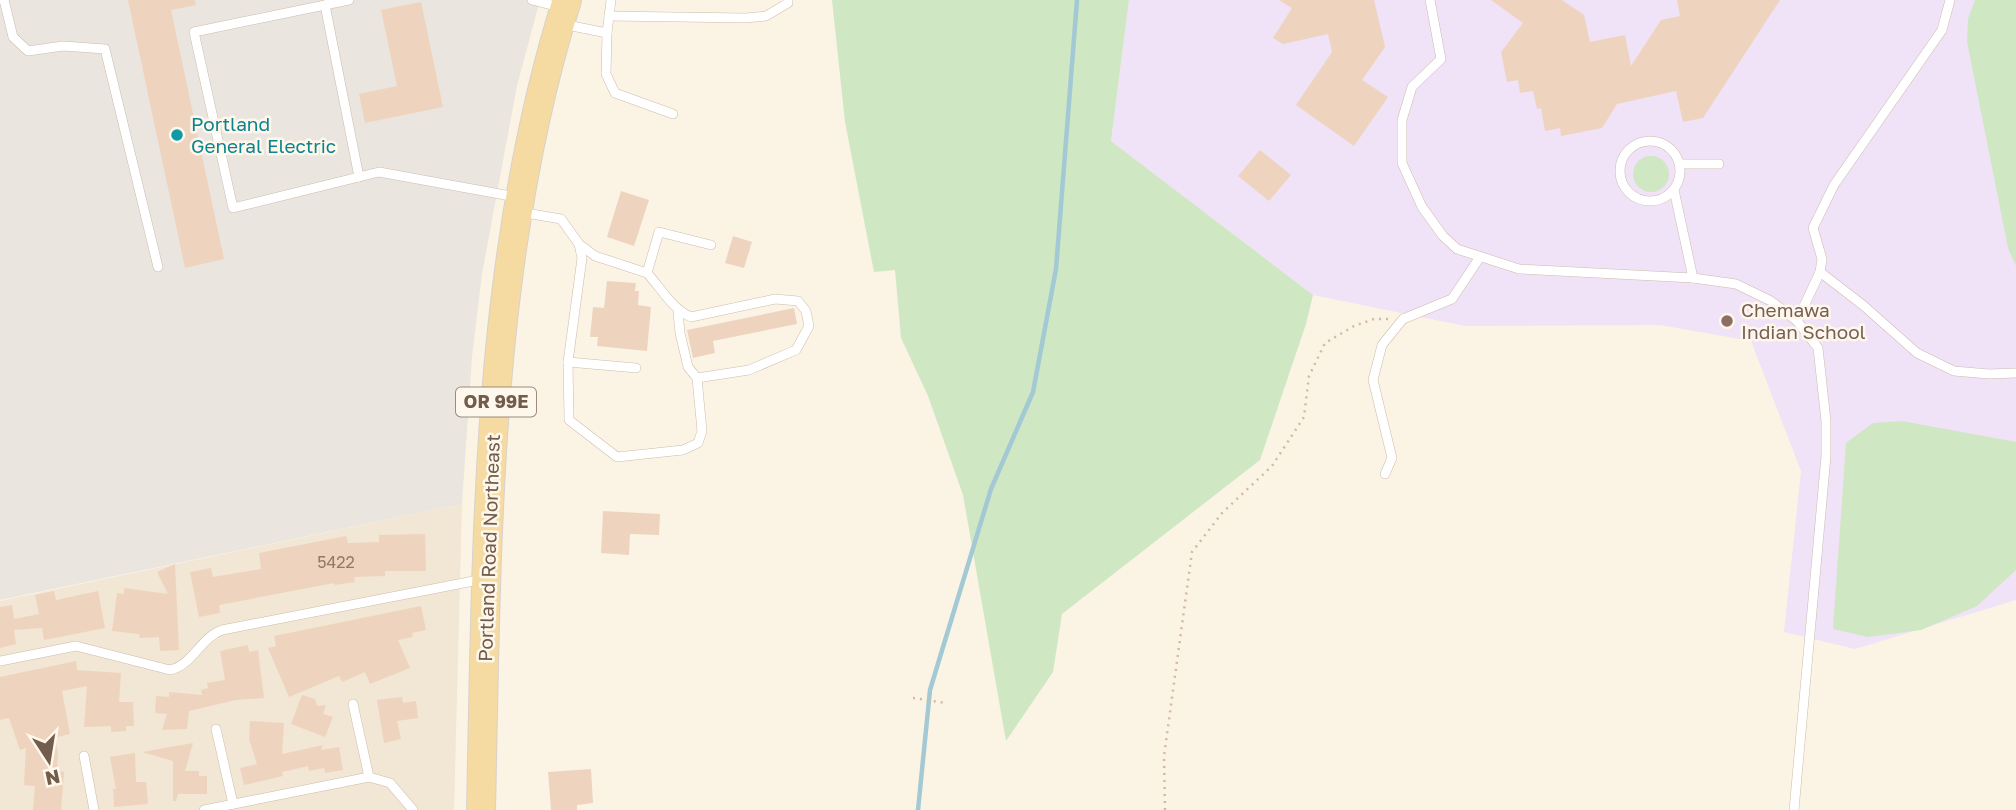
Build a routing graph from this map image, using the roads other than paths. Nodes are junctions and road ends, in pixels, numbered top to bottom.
1 (4, 0) edge
2 (349, 0) edge
3 (532, 0) edge
4 (611, 0) edge
5 (788, 0) edge
6 (1430, 0) edge
7 (1950, 0) edge
8 (325, 5) junction
9 (564, 11) edge
10 (609, 16) junction
11 (607, 33) junction
12 (673, 114) dead end
13 (1720, 163) dead end
14 (1679, 164) junction
15 (359, 177) junction
16 (1674, 190) junction
17 (520, 205) junction
18 (579, 244) junction
19 (711, 245) dead end
20 (1480, 257) junction
21 (158, 267) dead end
22 (1820, 272) junction
23 (647, 273) junction
24 (1693, 278) junction
25 (678, 312) junction
26 (1797, 321) junction
27 (568, 362) junction
28 (636, 368) dead end
29 (2016, 373) edge
30 (697, 378) junction
31 (1385, 474) dead end
32 (486, 579) junction
33 (0, 661) edge
34 (353, 704) dead end
35 (216, 729) dead end
36 (84, 756) dead end
37 (369, 777) junction
38 (233, 804) junction
39 (94, 810) edge
40 (204, 810) edge
41 (413, 810) edge
42 (481, 810) edge
43 (1794, 810) edge

1 - 21 lane
2 - 8 lane
3 - 9 lane
4 - 10 lane
5 - 10 lane
6 - 20 lane
7 - 22 lane
8 - 15 lane
8 - 15 lane
9 - 11 lane
9 - 17 main road, Portland Road Northeast / OR 99E
10 - 11 lane
11 - 12 lane
13 - 14 lane
14 - 16 lane
14 - 16 lane
15 - 17 lane
16 - 24 lane
17 - 18 lane
17 - 32 main road, Portland Road Northeast / OR 99E
18 - 23 lane
18 - 27 lane
19 - 23 lane
20 - 24 lane
20 - 31 lane
22 - 26 lane
22 - 29 lane
23 - 25 lane
24 - 26 lane
25 - 30 lane
25 - 30 lane
26 - 43 lane
27 - 28 lane
27 - 30 lane
32 - 33 lane
32 - 42 main road, Portland Road Northeast / OR 99E
34 - 37 lane
35 - 38 lane
36 - 39 lane
37 - 38 lane
37 - 41 lane
38 - 40 lane

